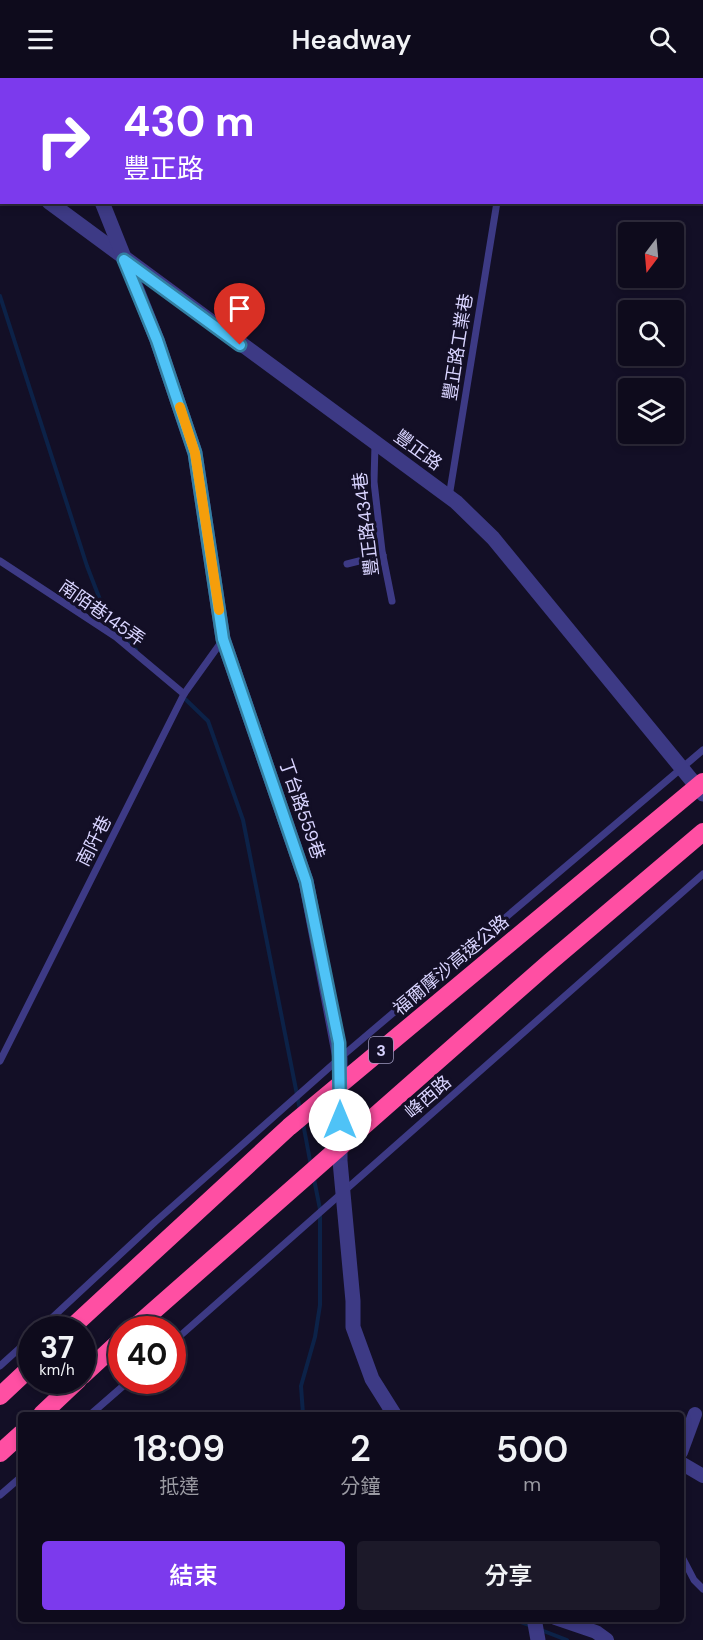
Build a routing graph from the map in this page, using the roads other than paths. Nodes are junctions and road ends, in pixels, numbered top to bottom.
1 (52, 204) edge
2 (103, 204) edge
3 (497, 204) edge
4 (124, 260) junction
5 (375, 444) junction
6 (449, 497) junction
7 (383, 555) junction
8 (0, 561) edge
9 (347, 564) dead end
10 (392, 601) dead end
11 (223, 639) junction
12 (184, 694) junction
13 (703, 750) edge
14 (681, 769) junction
15 (703, 782) edge
16 (703, 794) edge
17 (703, 832) edge
18 (703, 874) edge
19 (340, 1058) junction
20 (0, 1061) edge
21 (344, 1191) junction
22 (54, 1316) edge
23 (84, 1316) edge
24 (148, 1316) edge
25 (186, 1331) edge
26 (18, 1350) edge
27 (108, 1353) edge
28 (96, 1363) edge
29 (0, 1366) edge
30 (18, 1379) edge
31 (63, 1394) edge
32 (114, 1394) edge
33 (0, 1396) edge
34 (44, 1412) edge
35 (93, 1412) edge
36 (393, 1412) edge
37 (694, 1414) dead end
38 (18, 1437) edge
39 (684, 1443) edge
40 (0, 1454) edge
41 (684, 1464) edge
42 (703, 1476) edge
43 (18, 1480) edge
44 (0, 1495) edge
45 (684, 1561) edge
46 (703, 1589) edge
47 (535, 1622) edge
48 (567, 1622) edge
49 (537, 1639) edge
50 (607, 1640) edge

1 - 4 street, 豐正路
2 - 4 street, 丁台路559巷
3 - 6 lane, 豐正路工業巷
4 - 5 street, 豐正路
4 - 11 street, 丁台路559巷
5 - 6 street, 豐正路
5 - 7 lane, 豐正路434巷
6 - 14 street, 豐正路
7 - 9 lane
7 - 10 lane, 豐正路434巷
8 - 12 lane, 南陌巷145弄
11 - 12 lane, 南阡巷
11 - 19 street, 丁台路559巷
12 - 20 lane, 南阡巷
13 - 14 lane
14 - 16 street, 豐正路
14 - 19 lane
15 - 23 highway, 福爾摩沙高速公路 / 3, bridge
17 - 24 highway, bridge
18 - 21 lane, 峰西路
19 - 21 street, 丁台路559巷
19 - 22 lane
21 - 25 lane, 峰西路
21 - 36 street, 丁台路559巷
26 - 29 lane
27 - 28 highway
30 - 33 highway
31 - 34 highway
32 - 35 lane
37 - 39 street
38 - 40 highway
41 - 42 street
43 - 44 lane
45 - 46 lane
47 - 49 street
48 - 50 street

